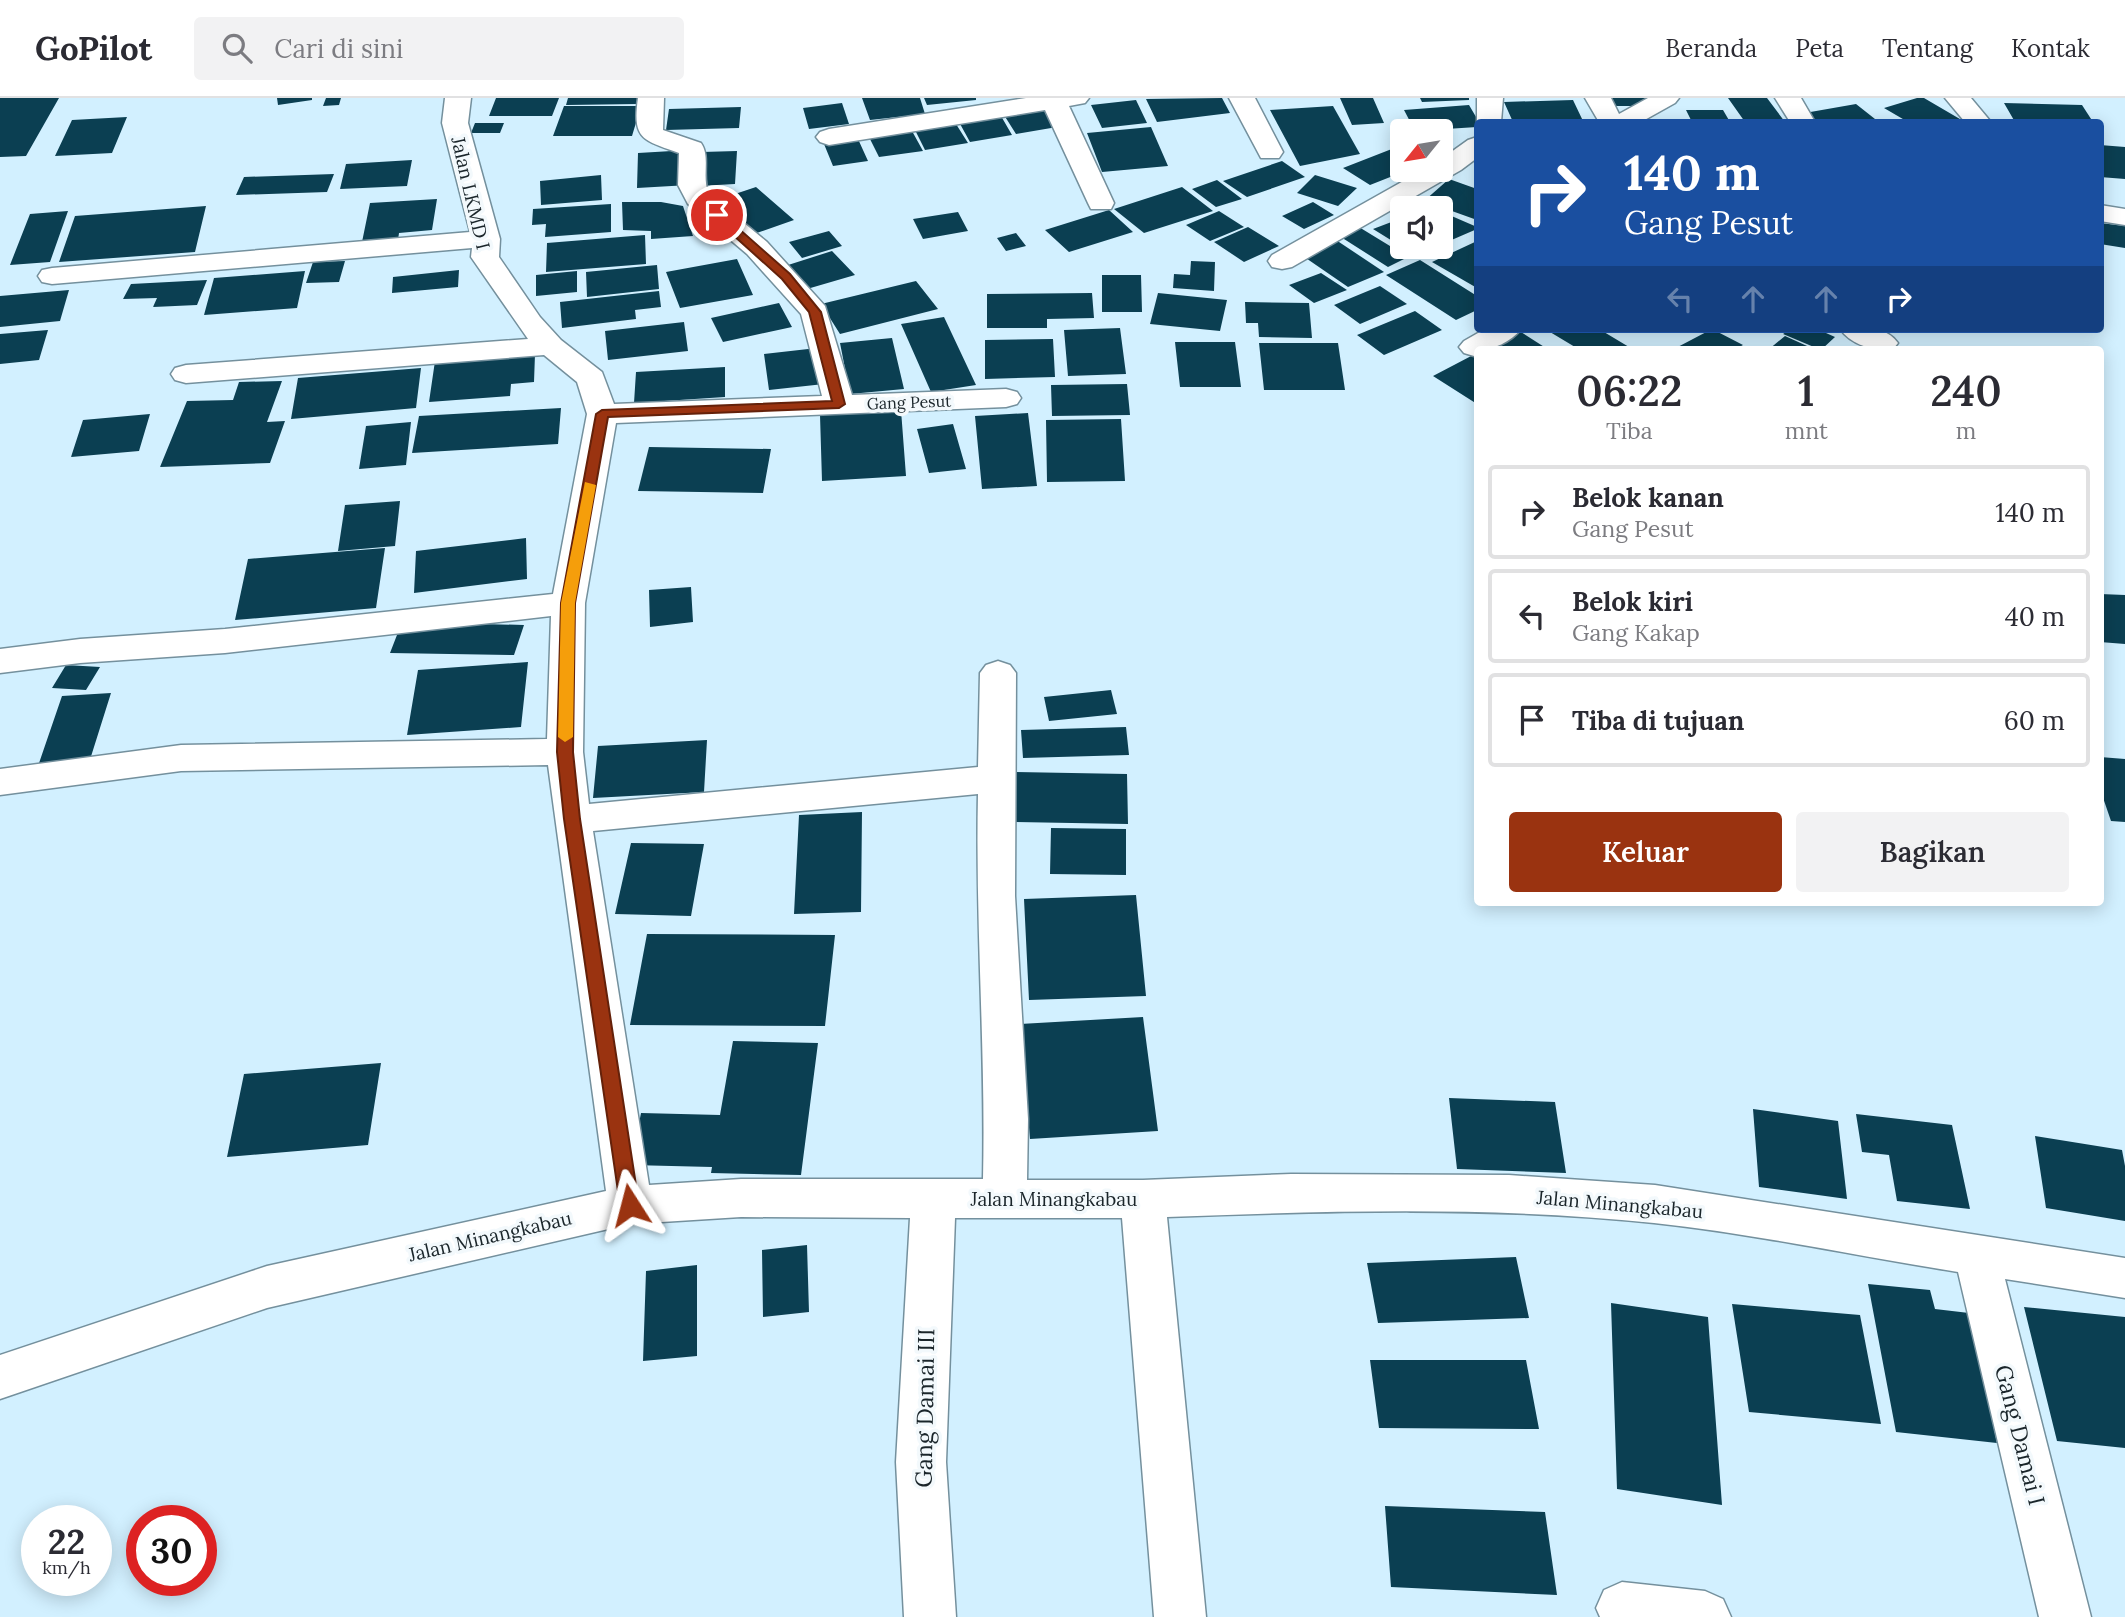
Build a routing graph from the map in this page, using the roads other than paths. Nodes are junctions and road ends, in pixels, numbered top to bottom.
1 (458, 98) edge
2 (651, 98) edge
3 (1242, 98) edge
4 (1490, 98) edge
5 (1598, 98) edge
6 (1666, 98) edge
7 (1788, 98) edge
8 (1958, 98) edge
9 (1065, 99) edge
10 (1489, 119) edge
11 (1609, 119) edge
12 (1628, 119) edge
13 (1800, 119) edge
14 (1976, 119) edge
15 (829, 136) dead end
16 (1474, 147) edge
17 (1270, 152) dead end
18 (1101, 203) dead end
19 (2104, 214) edge
20 (2125, 217) edge
21 (486, 239) junction
22 (1282, 261) dead end
23 (52, 276) dead end
24 (1499, 333) edge
25 (1862, 333) edge
26 (1882, 344) dead end
27 (551, 346) junction
28 (1476, 346) edge
29 (186, 374) dead end
30 (1006, 398) dead end
31 (839, 404) junction
32 (602, 414) junction
33 (568, 603) junction
34 (0, 661) edge
35 (998, 673) dead end
36 (565, 752) junction
37 (997, 779) junction
38 (0, 782) edge
39 (572, 819) junction
40 (933, 1199) junction
41 (1005, 1199) junction
42 (1143, 1199) junction
43 (630, 1205) junction
44 (1976, 1253) junction
45 (2125, 1278) edge
46 (0, 1377) edge
47 (1622, 1608) dead end
48 (930, 1617) edge
49 (1180, 1617) edge
50 (1706, 1617) edge
51 (2065, 1617) edge

1 - 21 street, Jalan LKMD I
2 - 31 street
3 - 17 street
4 - 10 street
5 - 11 street
6 - 12 street
7 - 13 street
8 - 14 street
9 - 15 street
9 - 18 street
16 - 22 street
19 - 20 street
21 - 23 street
21 - 27 street, Jalan LKMD I
24 - 28 street
25 - 26 street
27 - 29 street
27 - 32 street, Jalan LKMD I
30 - 31 street, Gang Pesut
31 - 32 street, Gang Pesut
32 - 33 street, Jalan LKMD I
33 - 34 street
33 - 36 street, Jalan LKMD I
35 - 37 street
36 - 38 street
36 - 39 street, Jalan LKMD I
37 - 39 street
37 - 41 street
39 - 43 street, Jalan LKMD I
40 - 41 street, Jalan Minangkabau
40 - 43 street, Jalan Minangkabau
40 - 48 street, Gang Damai III
41 - 42 street, Jalan Minangkabau
42 - 44 street, Jalan Minangkabau
42 - 49 street
43 - 46 street, Jalan Minangkabau
44 - 45 street, Jalan Minangkabau
44 - 51 street, Gang Damai I
47 - 50 street

